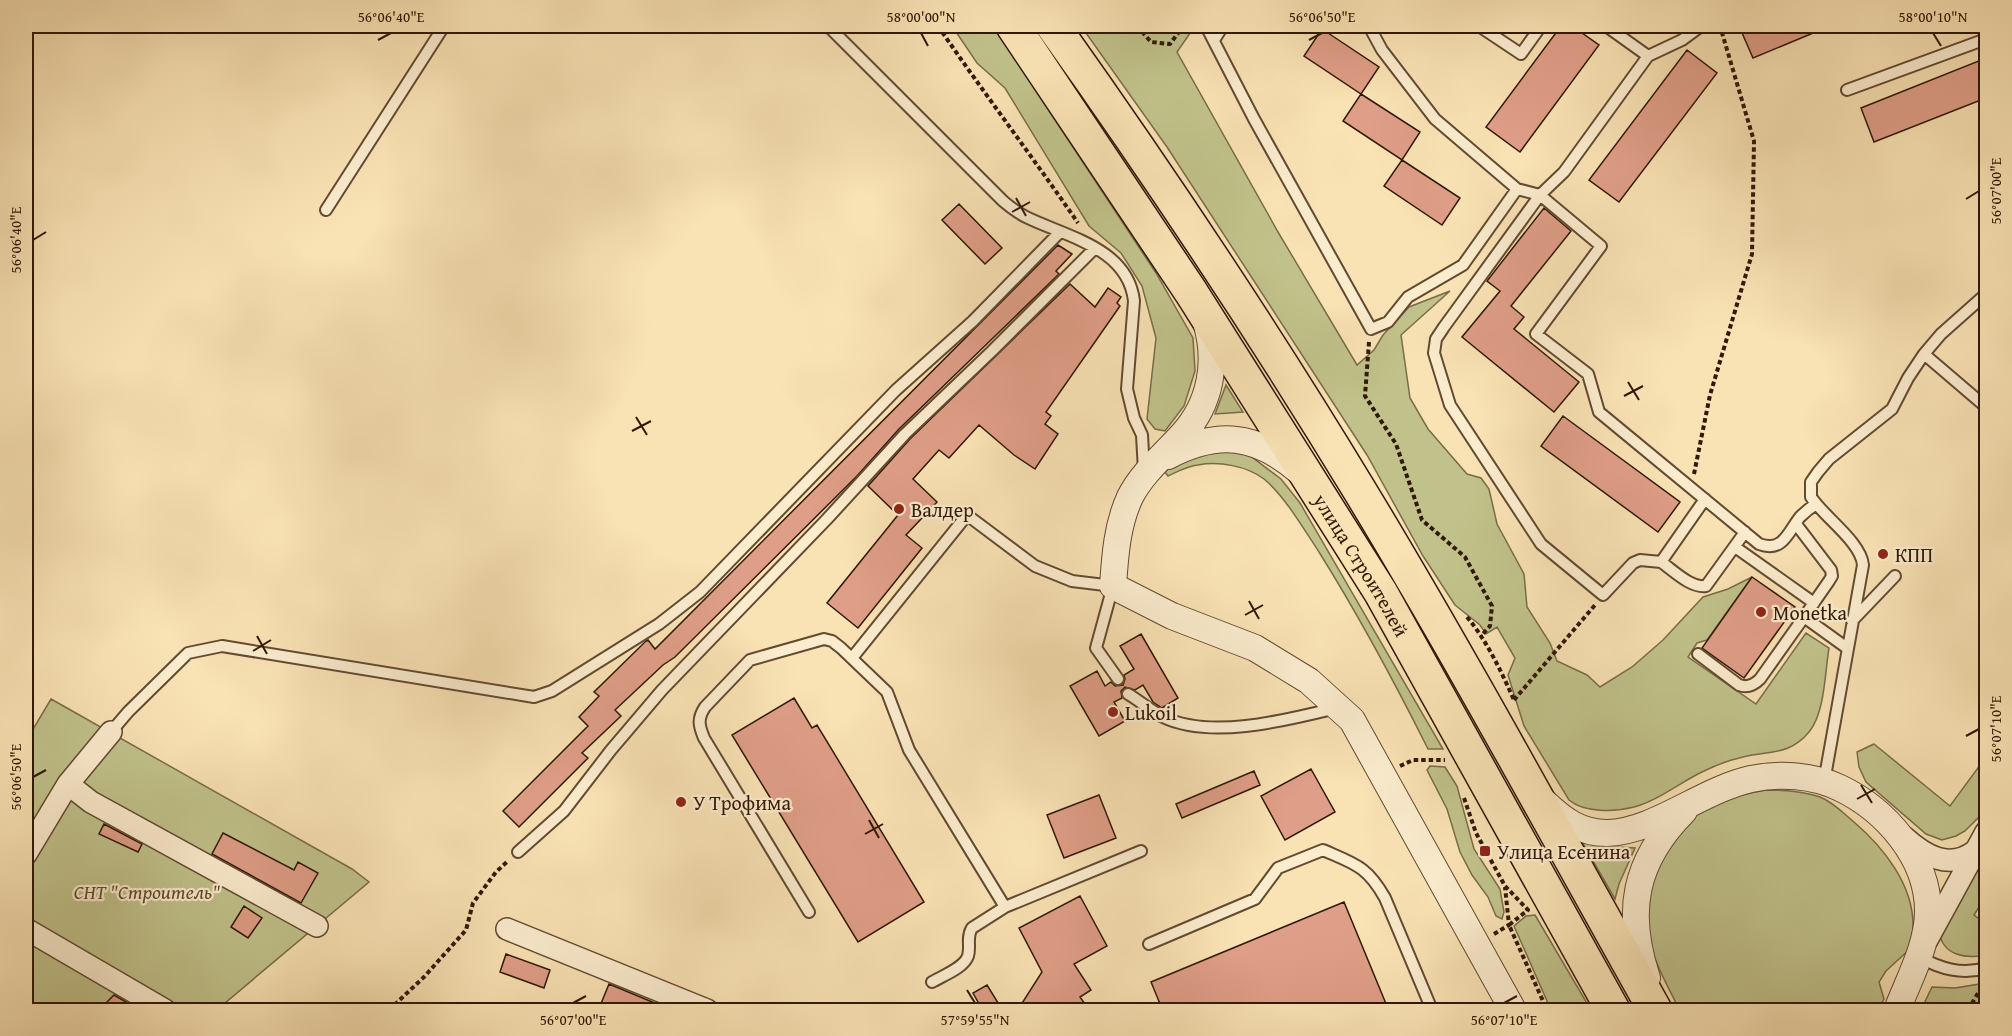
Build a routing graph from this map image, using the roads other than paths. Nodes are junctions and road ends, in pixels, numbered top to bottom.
1 (444, 26) edge
2 (828, 26) edge
3 (1013, 26) edge
4 (1053, 26) edge
5 (1206, 26) edge
6 (1223, 26) edge
7 (1369, 26) edge
8 (1479, 26) edge
9 (1541, 26) edge
10 (1606, 26) edge
11 (1701, 26) edge
12 (1986, 39) edge
13 (1214, 40) junction
14 (1648, 56) junction
15 (1847, 90) dead end
16 (1518, 189) junction
17 (1540, 195) junction
18 (326, 210) dead end
19 (1059, 232) junction
20 (1095, 248) junction
21 (1191, 291) junction
22 (1986, 294) edge
23 (1924, 354) junction
24 (1986, 407) edge
25 (1151, 468) junction
26 (1322, 497) junction
27 (1705, 499) junction
28 (1816, 504) junction
29 (1796, 524) junction
30 (1745, 532) junction
31 (1735, 547) junction
32 (1661, 562) junction
33 (1895, 576) dead end
34 (1113, 586) junction
35 (1814, 603) junction
36 (1804, 617) junction
37 (1852, 621) junction
38 (1847, 648) junction
39 (1698, 654) dead end
40 (852, 658) junction
41 (1118, 679) dead end
42 (1128, 694) dead end
43 (1338, 707) junction
44 (111, 732) joint
45 (1526, 780) junction
46 (1824, 782) junction
47 (68, 784) junction
48 (1694, 800) junction
49 (1890, 824) junction
50 (1986, 832) edge
51 (1141, 851) dead end
52 (1975, 851) junction
53 (518, 852) road end
54 (26, 854) edge
55 (1005, 907) junction
56 (809, 912) dead end
57 (317, 926) dead end
58 (26, 929) edge
59 (507, 929) dead end
60 (1149, 944) dead end
61 (1918, 957) junction
62 (1986, 968) edge
63 (932, 982) dead end
64 (165, 1011) edge
65 (707, 1011) edge
66 (1432, 1011) edge
67 (1513, 1011) edge
68 (1613, 1011) edge
69 (1657, 1011) edge
70 (1897, 1011) edge

1 - 18 lane
2 - 19 lane
3 - 21 main road, улица Строителей
4 - 45 main road, улица Строителей
5 - 13 lane
6 - 13 lane
7 - 16 lane
8 - 9 lane
10 - 14 lane
11 - 14 lane
12 - 15 lane
13 - 16 lane
14 - 17 lane
16 - 17 lane
17 - 27 lane
17 - 32 lane
19 - 20 lane
19 - 44 lane
20 - 25 lane
20 - 53 lane
21 - 25 street
21 - 26 main road, улица Строителей
22 - 23 lane
23 - 24 lane
23 - 28 lane
25 - 26 street
25 - 34 street
26 - 68 main road, улица Строителей
27 - 30 lane
27 - 32 lane
28 - 29 lane
28 - 37 lane
29 - 30 lane
29 - 35 lane
30 - 31 lane
31 - 32 lane
31 - 35 lane
33 - 37 lane
34 - 40 lane
34 - 41 lane
34 - 43 street
35 - 36 lane
36 - 38 lane
36 - 39 lane
37 - 38 lane
38 - 46 lane
40 - 55 lane
40 - 56 lane
42 - 43 lane
43 - 67 street
44 - 47 street
45 - 48 street
45 - 69 main road, улица Строителей
46 - 48 street
46 - 49 street
47 - 54 street
47 - 57 street
48 - 69 street
49 - 52 street
49 - 61 street
50 - 52 street
51 - 55 lane
52 - 61 street
55 - 63 lane
58 - 64 street
59 - 65 street
60 - 66 lane
61 - 62 lane
61 - 70 street

